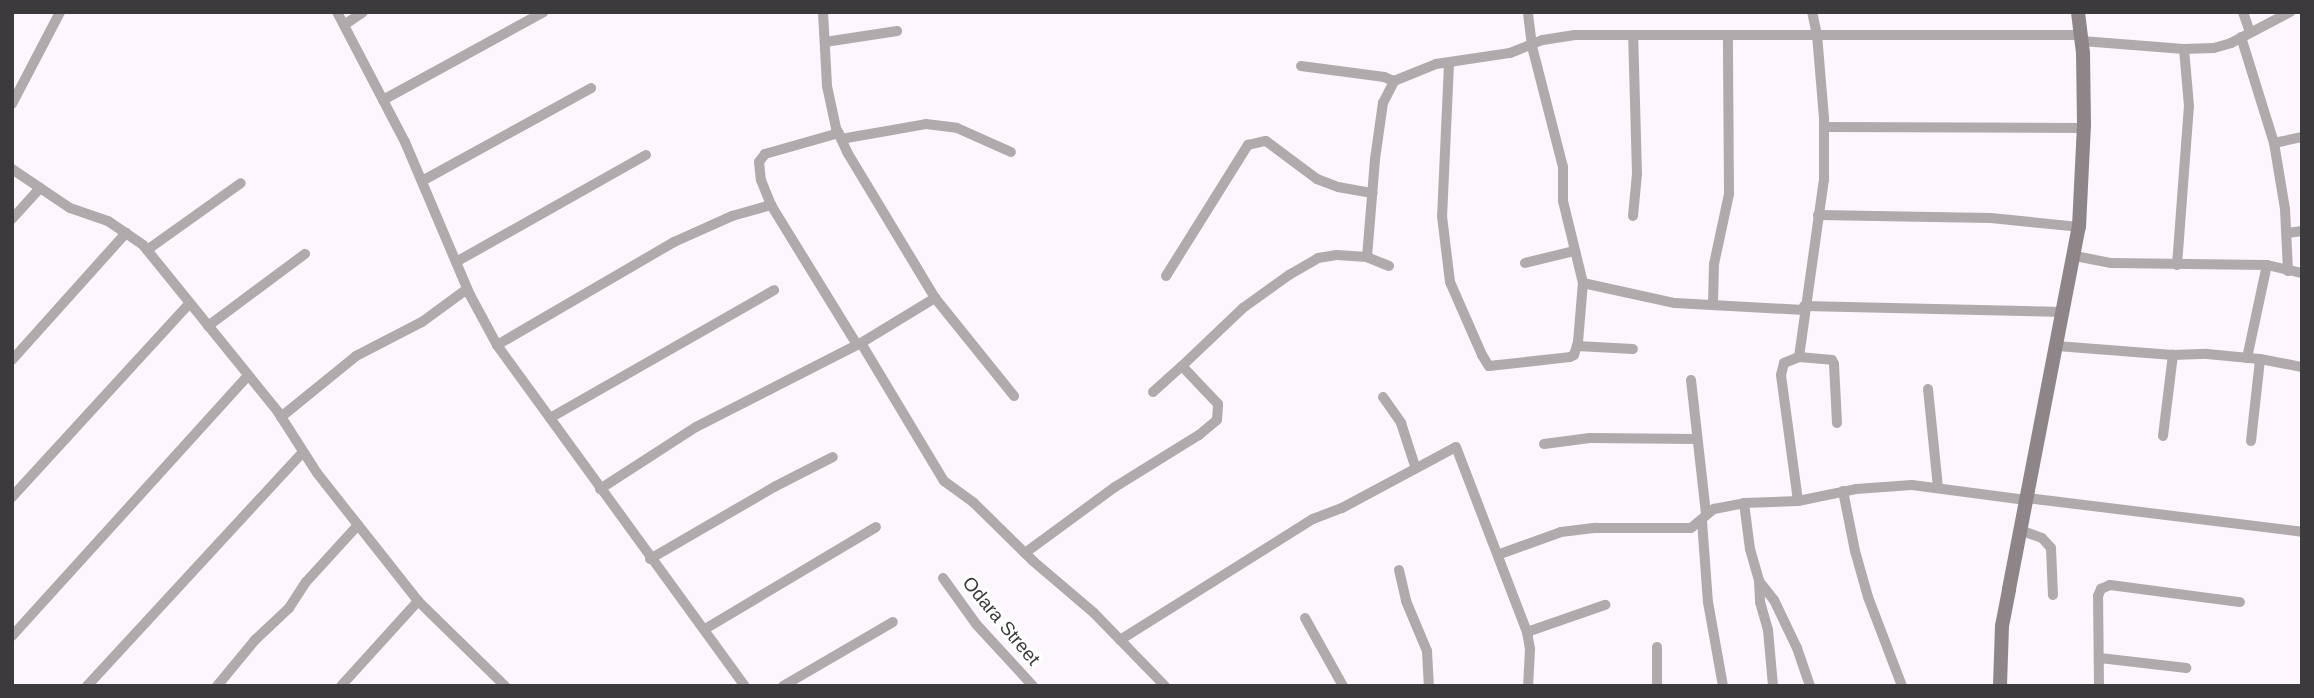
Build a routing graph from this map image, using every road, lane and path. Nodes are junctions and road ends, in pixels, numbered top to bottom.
1 (60, 12) edge
2 (337, 12) edge
3 (363, 12) edge
4 (544, 12) edge
5 (823, 12) edge
6 (1528, 12) edge
7 (1812, 12) edge
8 (2078, 12) edge
9 (2243, 12) edge
10 (2290, 12) edge
11 (344, 25) junction
12 (897, 31) dead end
13 (1633, 35) junction
14 (1728, 35) junction
15 (1817, 35) junction
16 (2245, 35) junction
17 (2082, 38) junction
18 (825, 42) junction
19 (1532, 47) junction
20 (2184, 49) junction
21 (1449, 64) junction
22 (1301, 66) dead end
23 (1394, 80) junction
24 (590, 88) dead end
25 (383, 100) junction
26 (12, 104) edge
27 (1824, 127) junction
28 (2084, 128) junction
29 (840, 136) junction
30 (2302, 137) edge
31 (2274, 143) junction
32 (1011, 152) dead end
33 (646, 155) dead end
34 (12, 169) edge
35 (422, 181) junction
36 (241, 183) dead end
37 (40, 188) junction
38 (1372, 193) junction
39 (771, 205) junction
40 (1818, 215) junction
41 (1633, 216) dead end
42 (12, 219) edge
43 (2079, 227) junction
44 (2302, 231) edge
45 (126, 233) junction
46 (2288, 233) junction
47 (147, 250) junction
48 (1574, 251) junction
49 (305, 254) dead end
50 (2075, 256) junction
51 (1367, 257) junction
52 (456, 262) junction
53 (1525, 262) dead end
54 (2176, 265) junction
55 (2267, 265) junction
56 (1389, 266) dead end
57 (2288, 271) junction
58 (2302, 273) edge
59 (1166, 276) dead end
60 (1583, 283) junction
61 (467, 289) junction
62 (774, 290) dead end
63 (935, 298) junction
64 (190, 304) junction
65 (1713, 304) junction
66 (1804, 308) junction
67 (2064, 312) junction
68 (208, 326) junction
69 (859, 344) junction
70 (497, 345) junction
71 (1577, 346) junction
72 (2057, 346) junction
73 (1633, 349) dead end
74 (2173, 355) junction
75 (1799, 357) junction
76 (2247, 358) junction
77 (2260, 359) junction
78 (12, 360) edge
79 (1182, 366) junction
80 (2302, 367) edge
81 (248, 376) junction
82 (1690, 380) dead end
83 (1927, 389) dead end
84 (1153, 392) dead end
85 (1014, 396) dead end
86 (1383, 397) dead end
87 (281, 417) junction
88 (550, 418) junction
89 (1837, 423) dead end
90 (2163, 436) dead end
91 (1697, 439) junction
92 (2251, 440) dead end
93 (1544, 444) dead end
94 (303, 452) junction
95 (833, 457) dead end
96 (1415, 466) junction
97 (1938, 487) junction
98 (600, 489) junction
99 (1843, 491) junction
100 (12, 498) edge
101 (2026, 499) junction
102 (1798, 501) junction
103 (1744, 503) junction
104 (1704, 517) junction
105 (358, 525) junction
106 (876, 527) dead end
107 (2020, 530) junction
108 (2302, 532) edge
109 (1025, 553) junction
110 (1500, 554) junction
111 (650, 559) junction
112 (1399, 570) dead end
113 (943, 578) dead end
114 (1759, 580) junction
115 (2053, 595) dead end
116 (418, 601) junction
117 (2240, 602) dead end
118 (1605, 605) dead end
119 (1305, 618) dead end
120 (893, 622) dead end
121 (705, 629) junction
122 (1527, 632) junction
123 (12, 636) edge
124 (1120, 639) junction
125 (1657, 647) dead end
126 (2100, 658) junction
127 (2186, 668) dead end
128 (87, 686) edge
129 (217, 686) edge
130 (341, 686) edge
131 (505, 686) edge
132 (745, 686) edge
133 (783, 686) edge
134 (1033, 686) edge
135 (1165, 686) edge
136 (1343, 686) edge
137 (1429, 686) edge
138 (1528, 686) edge
139 (1657, 686) edge
140 (1723, 686) edge
141 (1773, 686) edge
142 (1810, 686) edge
143 (1902, 686) edge
144 (2000, 686) edge
145 (2099, 686) edge

1 - 26 street
2 - 11 street
3 - 11 street
4 - 25 street
5 - 18 street
6 - 19 street
7 - 15 street
8 - 17 street
9 - 16 street
10 - 16 street
11 - 25 street
12 - 18 street
13 - 14 street
13 - 19 street
13 - 41 street
14 - 15 street
14 - 65 street
15 - 17 street
15 - 27 street
16 - 20 street
16 - 31 street
17 - 20 street
17 - 28 street
18 - 29 street
19 - 21 street
19 - 48 street
20 - 54 street
21 - 23 street
21 - 71 street
22 - 23 street
23 - 38 street
24 - 35 street
25 - 35 street
27 - 28 street
27 - 40 street
28 - 43 street
29 - 32 street
29 - 39 street
29 - 63 street
30 - 31 street
31 - 46 street
33 - 52 street
34 - 37 street
35 - 52 street
36 - 47 street
37 - 42 street
37 - 45 street
38 - 51 street
38 - 59 street
39 - 69 street
39 - 70 street
40 - 43 street
40 - 66 street
43 - 50 street
44 - 46 street
45 - 47 street
45 - 78 street
46 - 57 street
47 - 64 street
48 - 53 street
48 - 60 street
49 - 68 street
50 - 54 street
50 - 67 street
51 - 56 street
51 - 79 street
52 - 61 street
54 - 55 street
55 - 57 street
55 - 76 street
57 - 58 street
60 - 65 street
60 - 71 street
61 - 70 street
61 - 87 street
62 - 88 street
63 - 69 street
63 - 85 street
64 - 68 street
64 - 100 street
65 - 66 street
66 - 67 street
66 - 75 street
67 - 72 street
68 - 81 street
69 - 98 street
69 - 109 street
70 - 88 street
71 - 73 street
72 - 74 street
72 - 101 street
74 - 76 street
74 - 90 street
75 - 89 street
75 - 102 street
76 - 77 street
77 - 80 street
77 - 92 street
79 - 84 street
79 - 109 street
81 - 87 street
81 - 123 street
82 - 91 street
83 - 97 street
86 - 96 street
87 - 94 street
88 - 98 street
91 - 93 street
91 - 104 street
94 - 105 street
94 - 128 street
95 - 111 street
96 - 110 street
96 - 124 street
97 - 99 street
97 - 101 street
98 - 111 street
99 - 102 street
99 - 143 street
101 - 107 street
101 - 108 street
102 - 103 street
103 - 104 street
103 - 114 street
104 - 110 street
104 - 140 street
105 - 116 street
105 - 129 street
106 - 121 street
107 - 115 street
107 - 144 street
109 - 124 street
110 - 122 street
111 - 121 street
112 - 137 street
113 - 134 street, Odara Street
114 - 141 street
114 - 142 street
116 - 130 street
116 - 131 street
117 - 126 street
118 - 122 street
119 - 136 street
120 - 133 street
121 - 132 street
122 - 138 street
124 - 135 street
125 - 139 street
126 - 127 street
126 - 145 street

